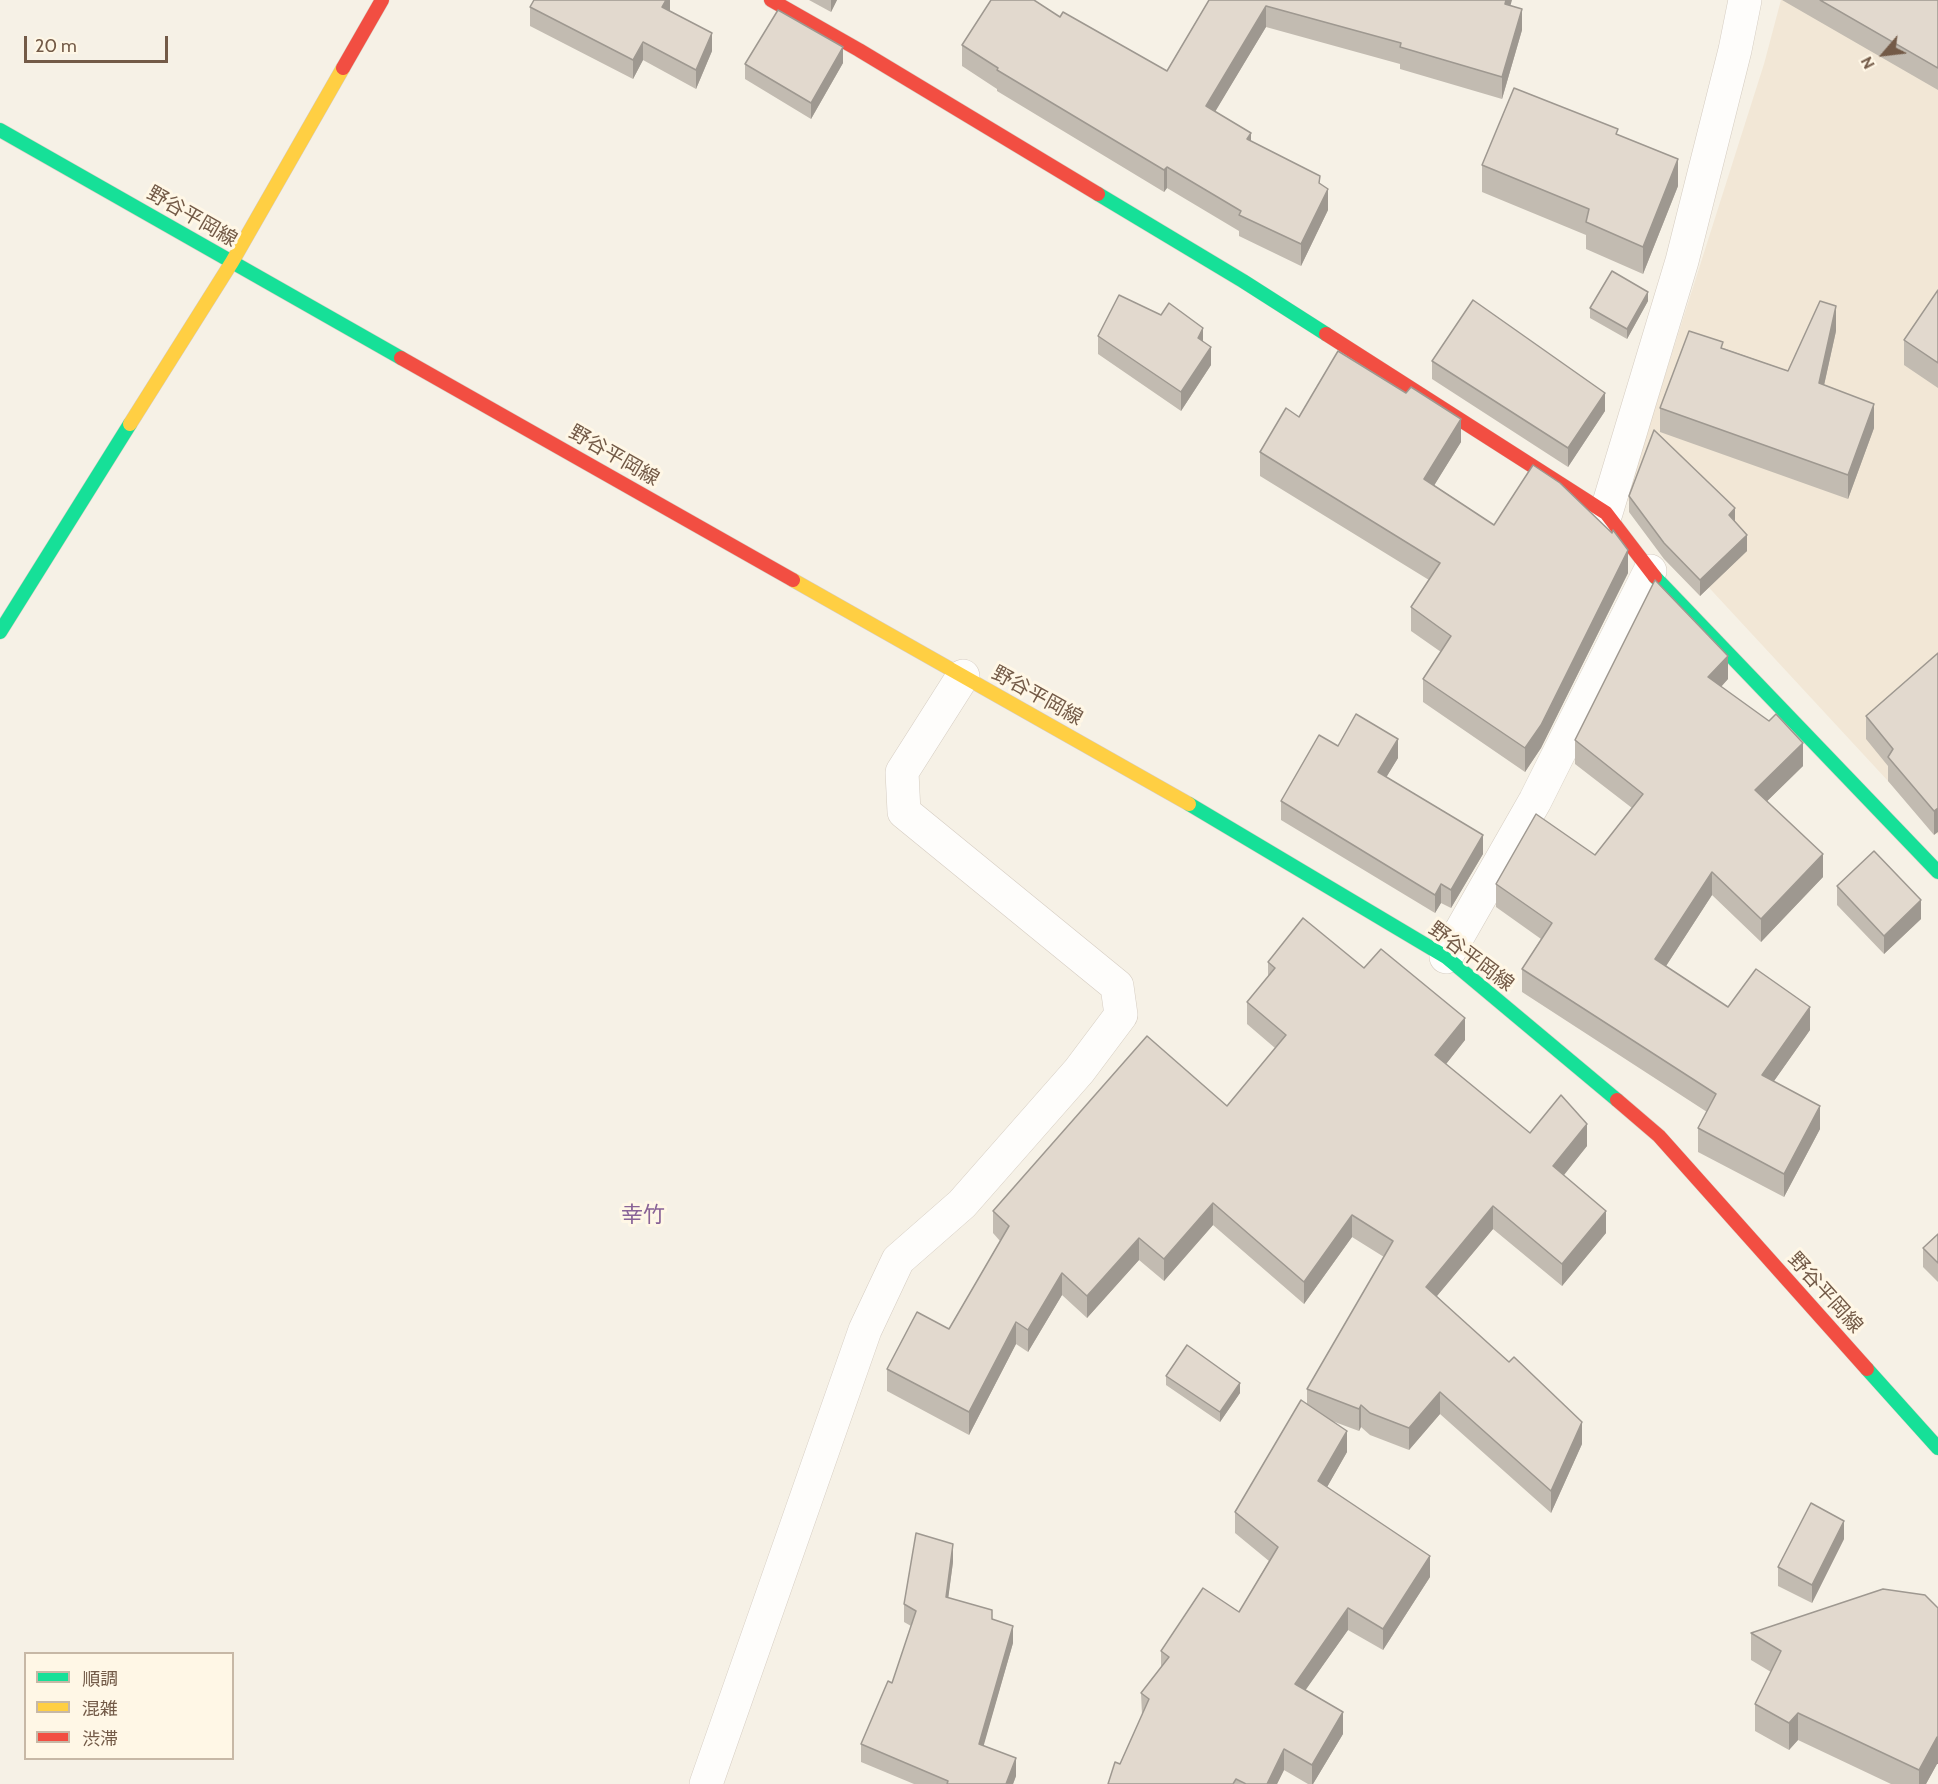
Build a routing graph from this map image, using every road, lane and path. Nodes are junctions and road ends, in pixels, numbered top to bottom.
1 (382, 0) edge
2 (771, 0) edge
3 (1745, 0) edge
4 (0, 130) edge
5 (232, 262) junction
6 (1606, 513) junction
7 (1650, 571) junction
8 (0, 632) edge
9 (963, 676) junction
10 (1935, 863) edge
11 (1446, 957) junction
12 (1938, 1448) edge
13 (706, 1784) edge

1 - 5 main road
2 - 6 main road
3 - 6 street
4 - 5 main road, 野谷平岡線
5 - 8 main road
5 - 9 main road, 野谷平岡線
6 - 7 main road
7 - 10 main road
7 - 11 street
9 - 11 main road, 野谷平岡線
9 - 13 street
11 - 12 main road, 野谷平岡線

